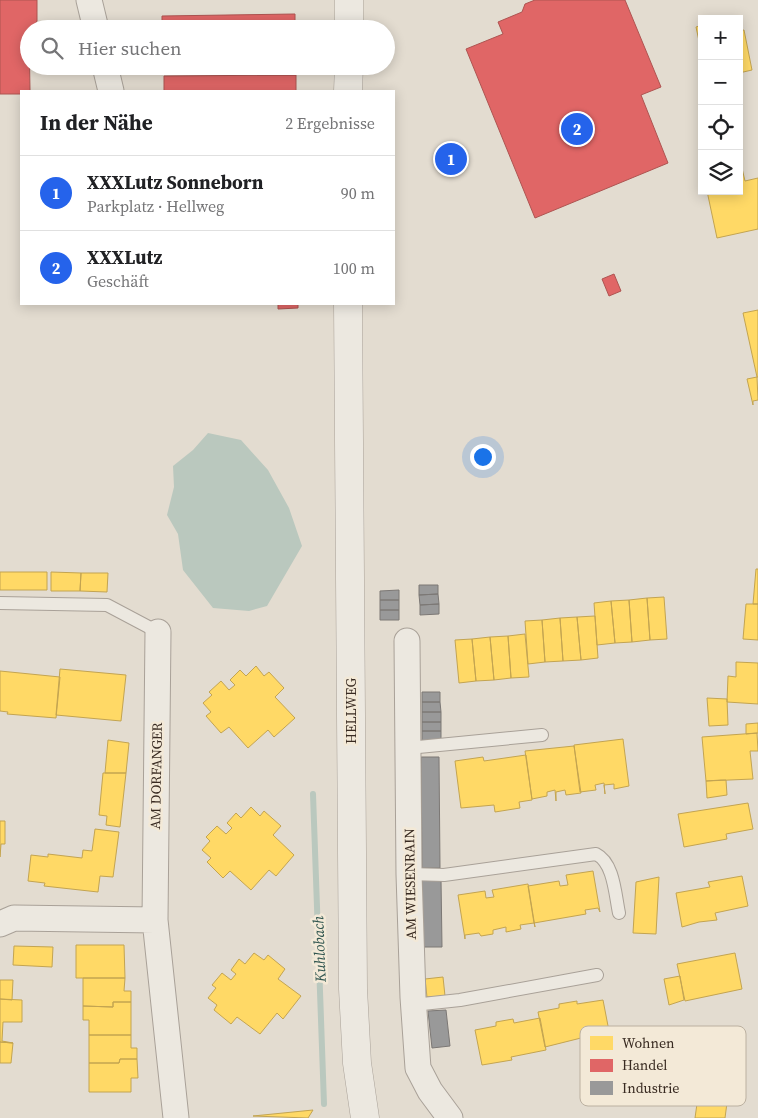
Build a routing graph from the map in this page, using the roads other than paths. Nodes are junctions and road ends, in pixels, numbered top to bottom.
1 (89, 0) edge
2 (350, 0) edge
3 (94, 20) edge
4 (349, 20) edge
5 (107, 75) edge
6 (349, 75) edge
7 (111, 90) edge
8 (348, 90) edge
9 (348, 305) edge
10 (0, 603) edge
11 (158, 632) joint
12 (407, 641) dead end
13 (542, 734) dead end
14 (408, 748) junction
15 (409, 874) junction
16 (619, 913) dead end
17 (155, 920) junction
18 (0, 924) edge
19 (597, 975) dead end
20 (413, 1005) junction
21 (176, 1118) edge
22 (365, 1118) edge
23 (450, 1118) edge

1 - 3 street
2 - 4 street
5 - 7 street
6 - 8 street
9 - 22 street, HELLWEG
10 - 11 lane
11 - 17 street, AM DORFANGER
12 - 14 street, AM WIESENRAIN
13 - 14 lane
14 - 15 street, AM WIESENRAIN
15 - 16 lane
15 - 20 street, AM WIESENRAIN
17 - 18 street
17 - 21 street, AM DORFANGER
19 - 20 lane
20 - 23 street, AM WIESENRAIN

